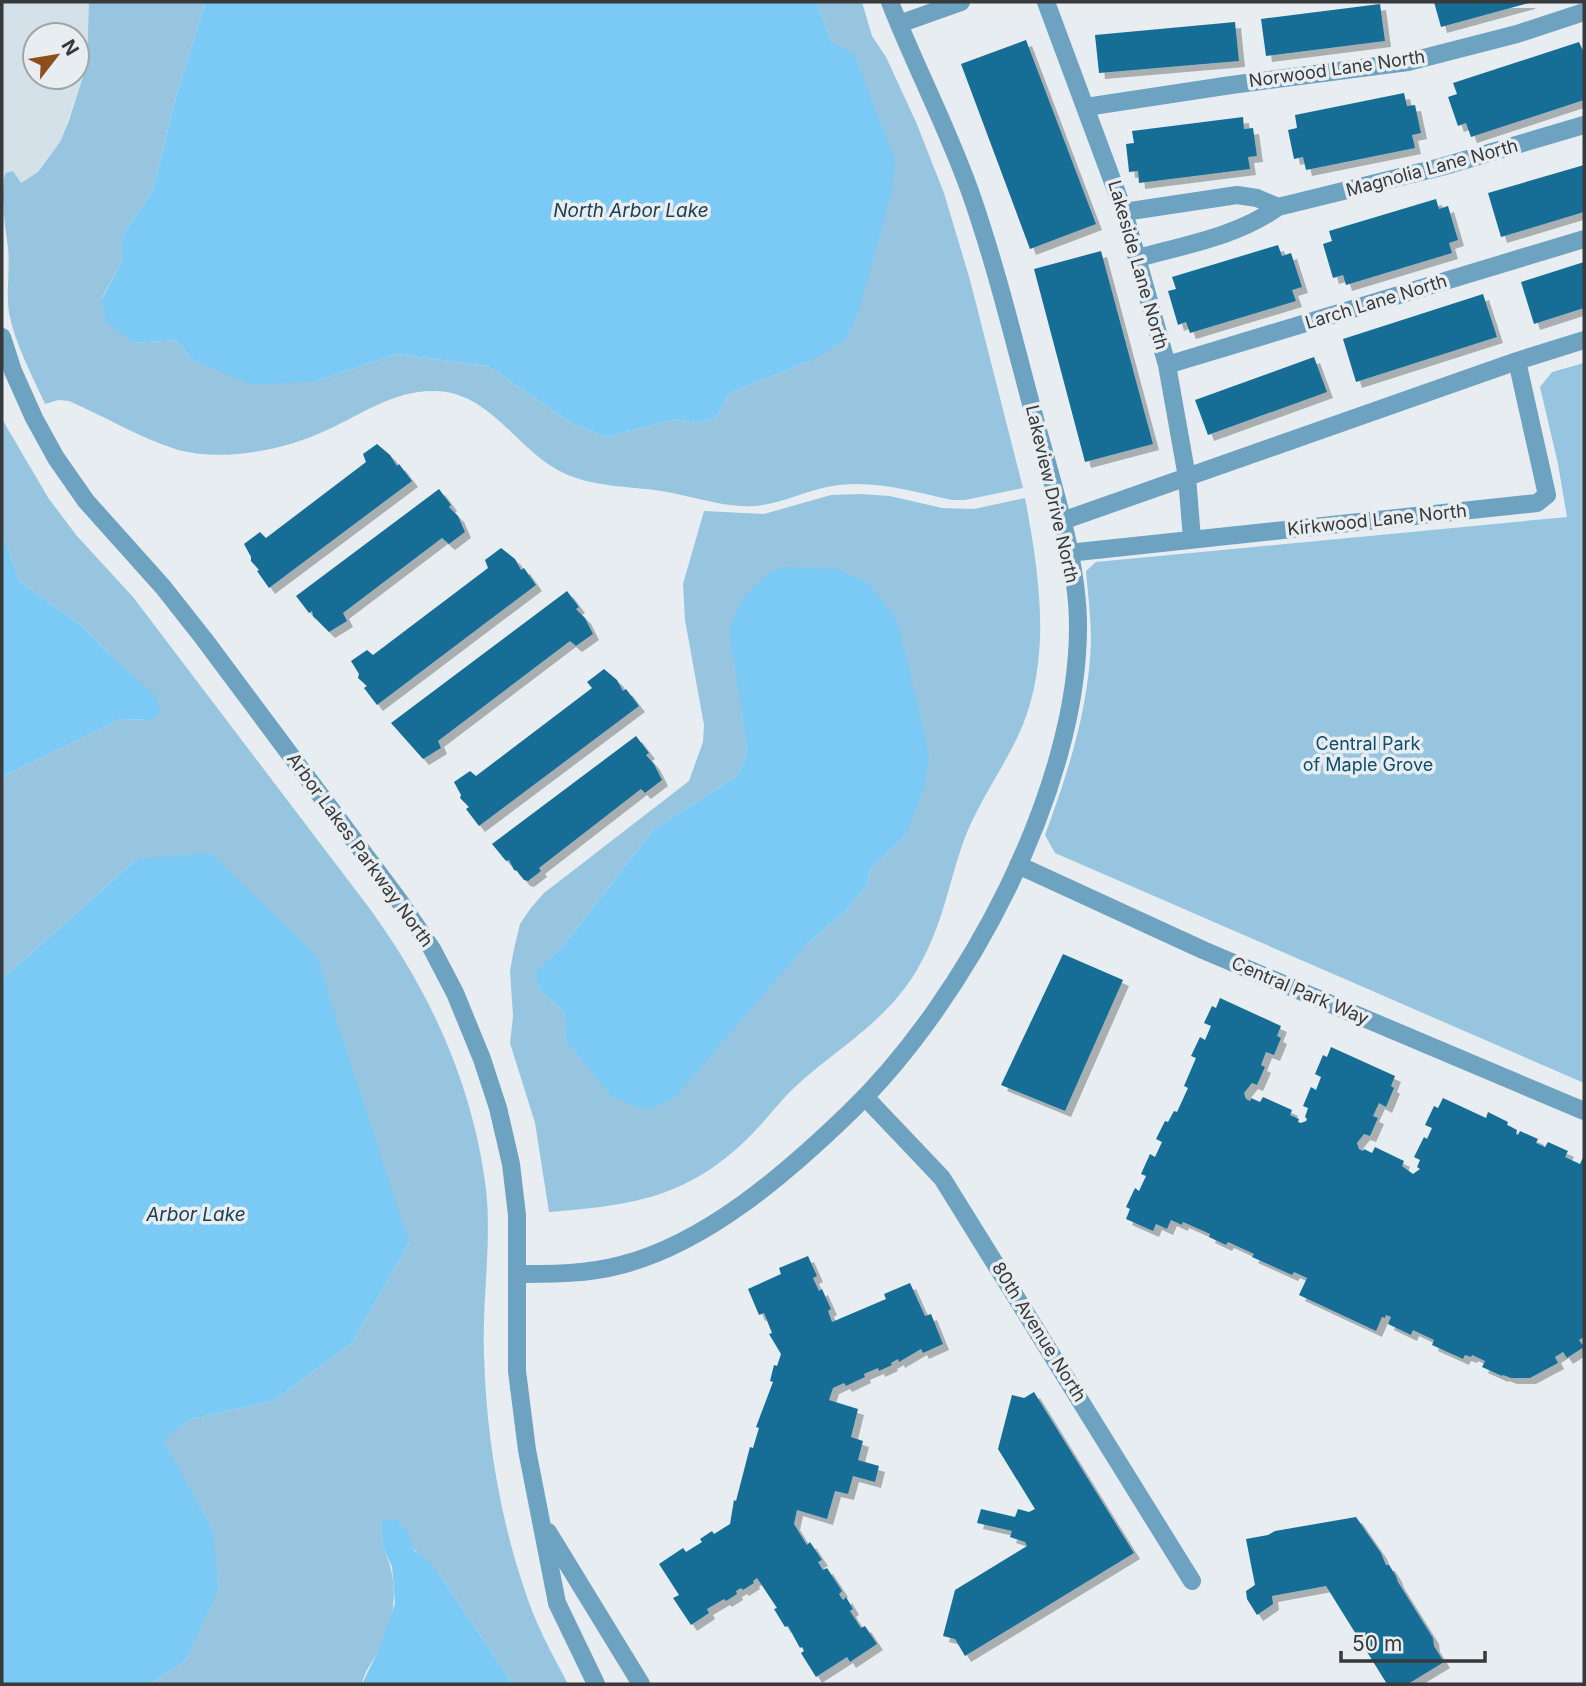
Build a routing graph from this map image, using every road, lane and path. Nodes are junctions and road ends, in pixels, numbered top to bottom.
1 (890, 2) edge
2 (961, 2) edge
3 (1046, 2) edge
4 (1584, 12) edge
5 (899, 24) junction
6 (1086, 107) junction
7 (1584, 125) edge
8 (1278, 207) junction
9 (1124, 212) junction
10 (1584, 240) edge
11 (1138, 258) junction
12 (2, 337) edge
13 (1584, 341) edge
14 (1517, 361) junction
15 (1167, 365) junction
16 (1187, 477) junction
17 (1062, 521) junction
18 (1192, 539) junction
19 (1068, 553) junction
20 (1018, 865) junction
21 (866, 1097) junction
22 (1584, 1111) edge
23 (518, 1274) junction
24 (542, 1523) junction
25 (1192, 1581) dead end
26 (596, 1684) edge
27 (641, 1684) edge

1 - 5 street, Lakeview Drive North
2 - 5 street
3 - 6 street, Lakeside Lane North
4 - 6 street, Norwood Lane North
5 - 17 street, Lakeview Drive North
6 - 9 street, Lakeside Lane North
7 - 8 street, Magnolia Lane North
8 - 9 street
8 - 11 street, Magnolia Lane North
9 - 11 street, Lakeside Lane North
10 - 15 street, Larch Lane North
11 - 15 street, Lakeside Lane North
12 - 23 street, Arbor Lakes Parkway North
13 - 14 street
14 - 16 street
14 - 18 street, Kirkwood Lane North
15 - 16 street, Lakeside Lane North
16 - 17 street
16 - 18 street, Lakeside Lane North
17 - 19 street, Lakeview Drive North
18 - 19 street, Kirkwood Lane North
19 - 20 street, Lakeview Drive North
20 - 21 street, Lakeview Drive North
20 - 22 street, Central Park Way
21 - 23 street, Lakeview Drive North
21 - 25 street, 80th Avenue North
23 - 24 street, Arbor Lakes Parkway North
24 - 26 street, Arbor Lakes Parkway North
24 - 27 street, Arbor Lakes Parkway North

